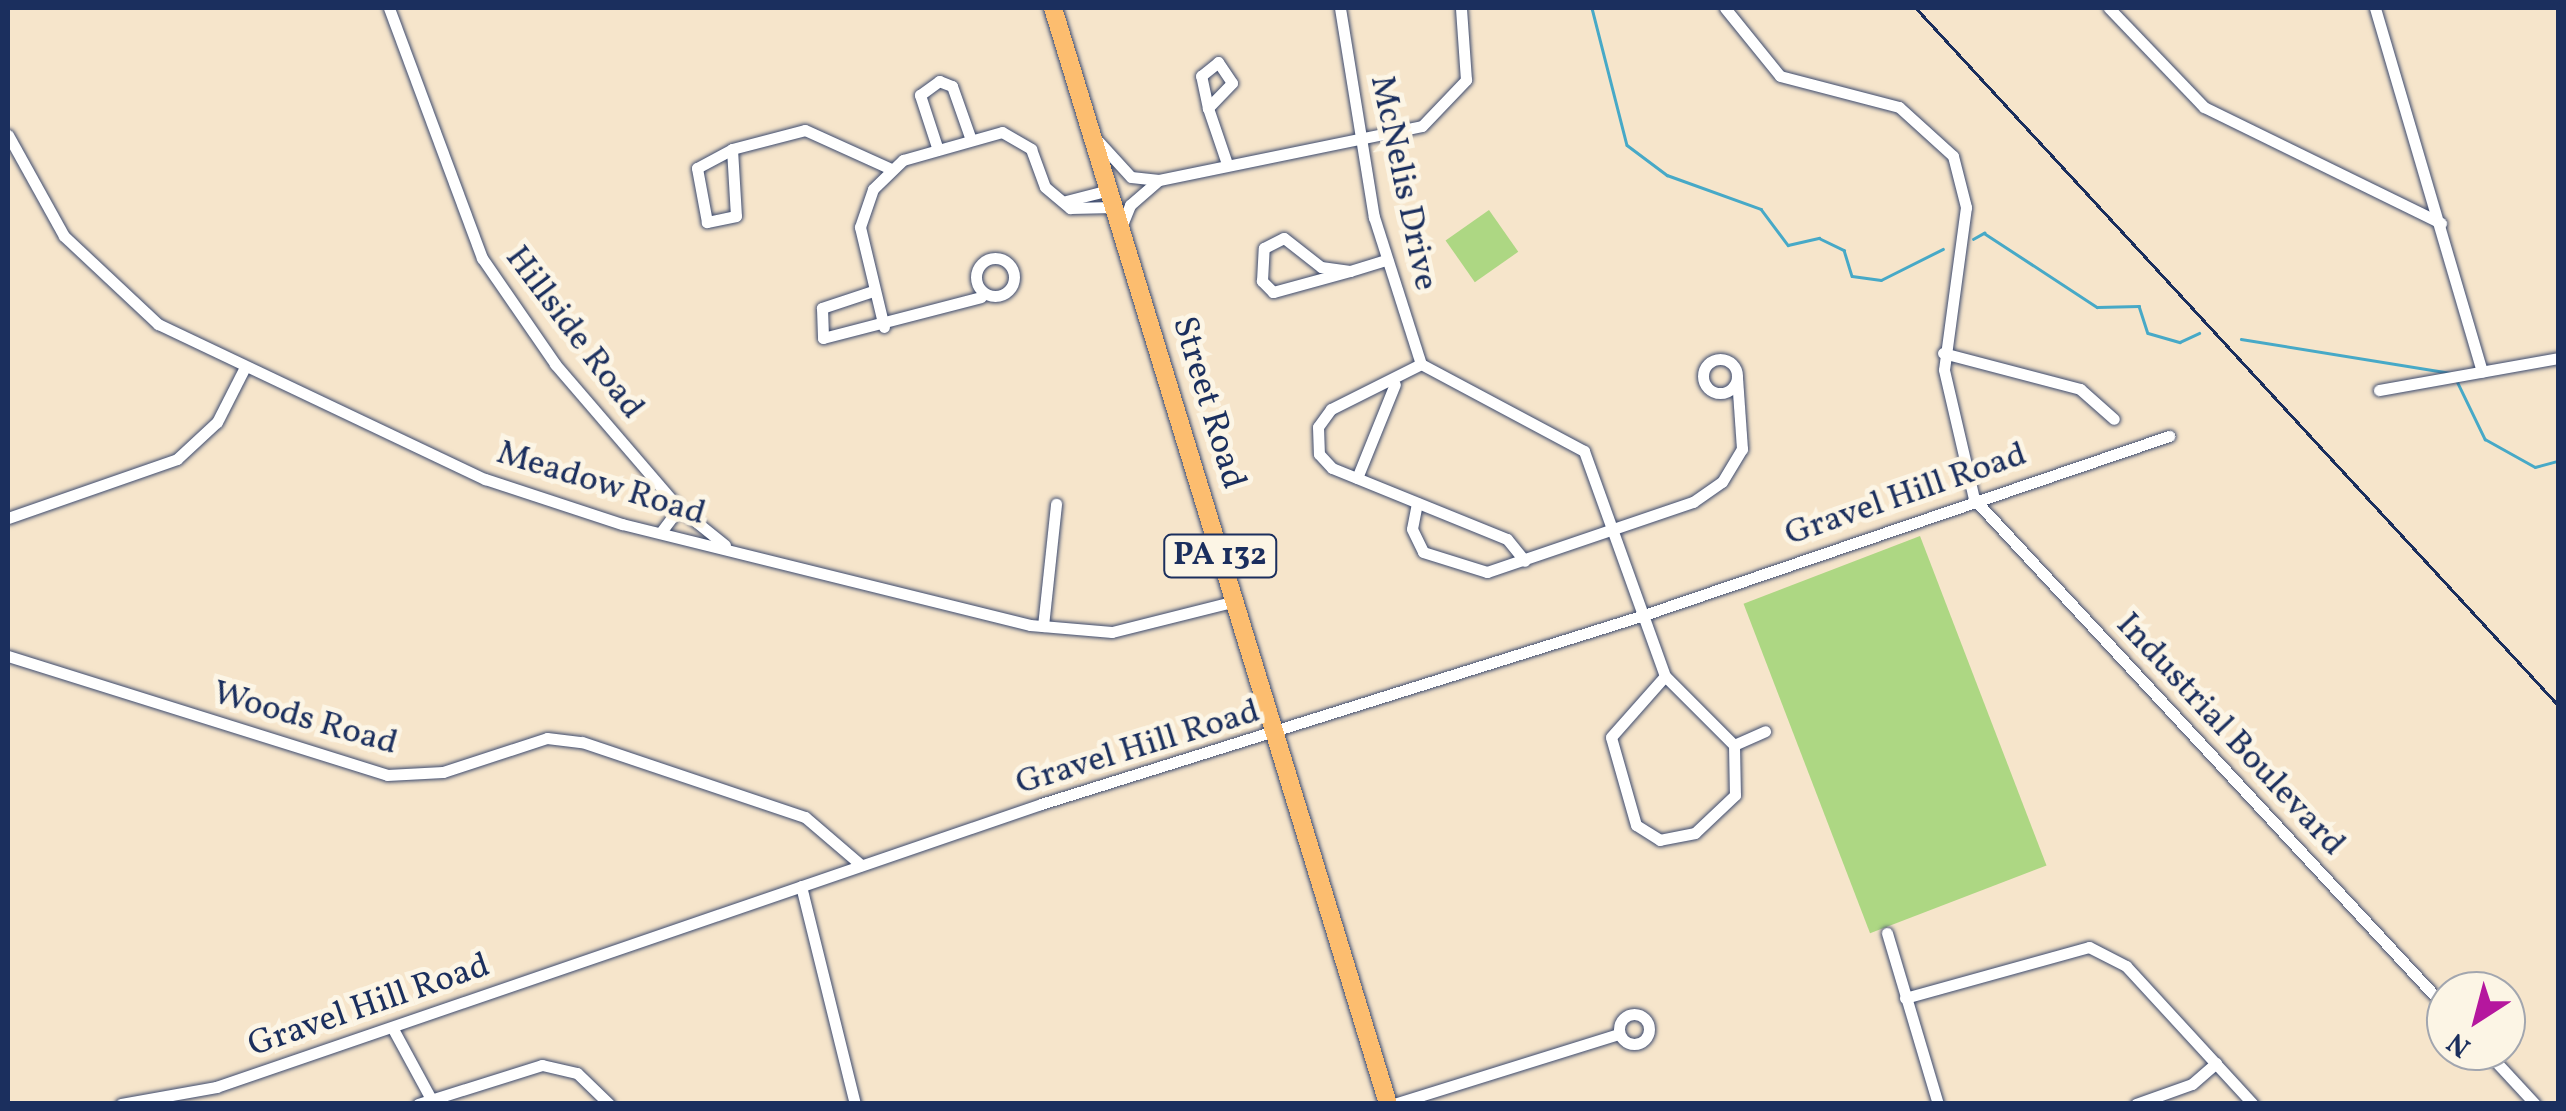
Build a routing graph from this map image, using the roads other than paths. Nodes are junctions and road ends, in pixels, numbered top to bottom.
1 (388, 8) edge
2 (1053, 8) edge
3 (1340, 8) edge
4 (1460, 8) edge
5 (1725, 8) edge
6 (2110, 8) edge
7 (2375, 8) edge
8 (1208, 108) dead end
9 (1091, 130) junction
10 (8, 134) edge
11 (1360, 136) junction
12 (970, 137) junction
13 (937, 147) junction
14 (732, 149) junction
15 (1226, 161) junction
16 (891, 170) junction
17 (1159, 180) junction
18 (1112, 198) junction
19 (1066, 202) junction
20 (2441, 224) junction
21 (1123, 236) junction
22 (1387, 260) junction
23 (1350, 271) junction
24 (873, 291) junction
25 (981, 297) dead end
26 (884, 327) junction
27 (1943, 354) junction
28 (2558, 358) edge
29 (1420, 364) junction
30 (244, 370) junction
31 (2477, 374) junction
32 (1737, 377) dead end
33 (1395, 384) junction
34 (2379, 390) dead end
35 (2114, 419) dead end
36 (2169, 436) dead end
37 (1356, 478) junction
38 (1974, 499) junction
39 (1418, 503) junction
40 (1056, 504) dead end
41 (679, 508) junction
42 (8, 518) edge
43 (1618, 528) junction
44 (658, 532) junction
45 (732, 551) junction
46 (1525, 561) junction
47 (1235, 602) junction
48 (1644, 615) junction
49 (1043, 626) junction
50 (8, 656) edge
51 (1666, 676) junction
52 (1765, 731) dead end
53 (1276, 735) junction
54 (1734, 746) junction
55 (861, 866) junction
56 (801, 886) junction
57 (1886, 932) dead end
58 (2426, 986) edge
59 (1905, 998) junction
60 (393, 1029) junction
61 (1619, 1034) dead end
62 (2216, 1063) junction
63 (2504, 1071) edge
64 (424, 1101) edge
65 (133, 1103) edge
66 (121, 1104) edge
67 (609, 1104) edge
68 (855, 1104) edge
69 (1391, 1104) edge
70 (1938, 1104) edge
71 (2136, 1104) edge
72 (2253, 1104) edge
73 (2535, 1104) edge

1 - 41 street, Hillside Road
2 - 9 main road, Street Road / PA 132
3 - 11 street, McNelis Drive
4 - 11 street
5 - 27 street
6 - 20 street
7 - 20 street
8 - 15 street
9 - 17 street
9 - 18 main road, Street Road / PA 132
10 - 30 street, Meadow Road
11 - 15 street
11 - 22 street, McNelis Drive
12 - 13 street
12 - 13 street
12 - 19 street
13 - 16 street
14 - 14 street
14 - 16 street
15 - 17 street
16 - 24 street
17 - 21 street
18 - 19 street
18 - 19 street
18 - 21 main road, Street Road / PA 132
20 - 31 street
21 - 47 main road, Street Road / PA 132
22 - 23 street
22 - 29 street, McNelis Drive
23 - 23 street
24 - 26 street
24 - 26 street
25 - 26 street
27 - 35 street
27 - 38 street
28 - 31 street
29 - 33 street
29 - 43 street
30 - 42 street
30 - 44 street, Meadow Road
31 - 34 street
32 - 43 street
33 - 37 street
33 - 37 street
36 - 38 street, Gravel Hill Road
37 - 39 street
38 - 48 street, Gravel Hill Road
38 - 58 street, Industrial Boulevard
39 - 46 street
39 - 46 street
40 - 49 street
41 - 44 street
41 - 45 street, Hillside Road
43 - 46 street
43 - 48 street
44 - 45 street, Meadow Road
45 - 49 street, Meadow Road
47 - 49 street, Meadow Road
47 - 53 main road, Street Road / PA 132
48 - 51 street
48 - 53 street, Gravel Hill Road
50 - 55 street, Woods Road
51 - 54 street
51 - 54 street
52 - 54 street
53 - 55 street, Gravel Hill Road
53 - 69 main road, Street Road / PA 132
55 - 56 street, Gravel Hill Road
56 - 60 street, Gravel Hill Road
56 - 68 street
57 - 59 street
59 - 62 street
59 - 70 street
60 - 64 street
60 - 65 street, Gravel Hill Road
61 - 69 street
62 - 71 street
62 - 72 street
63 - 73 street
64 - 67 street
65 - 66 street, Gravel Hill Road

